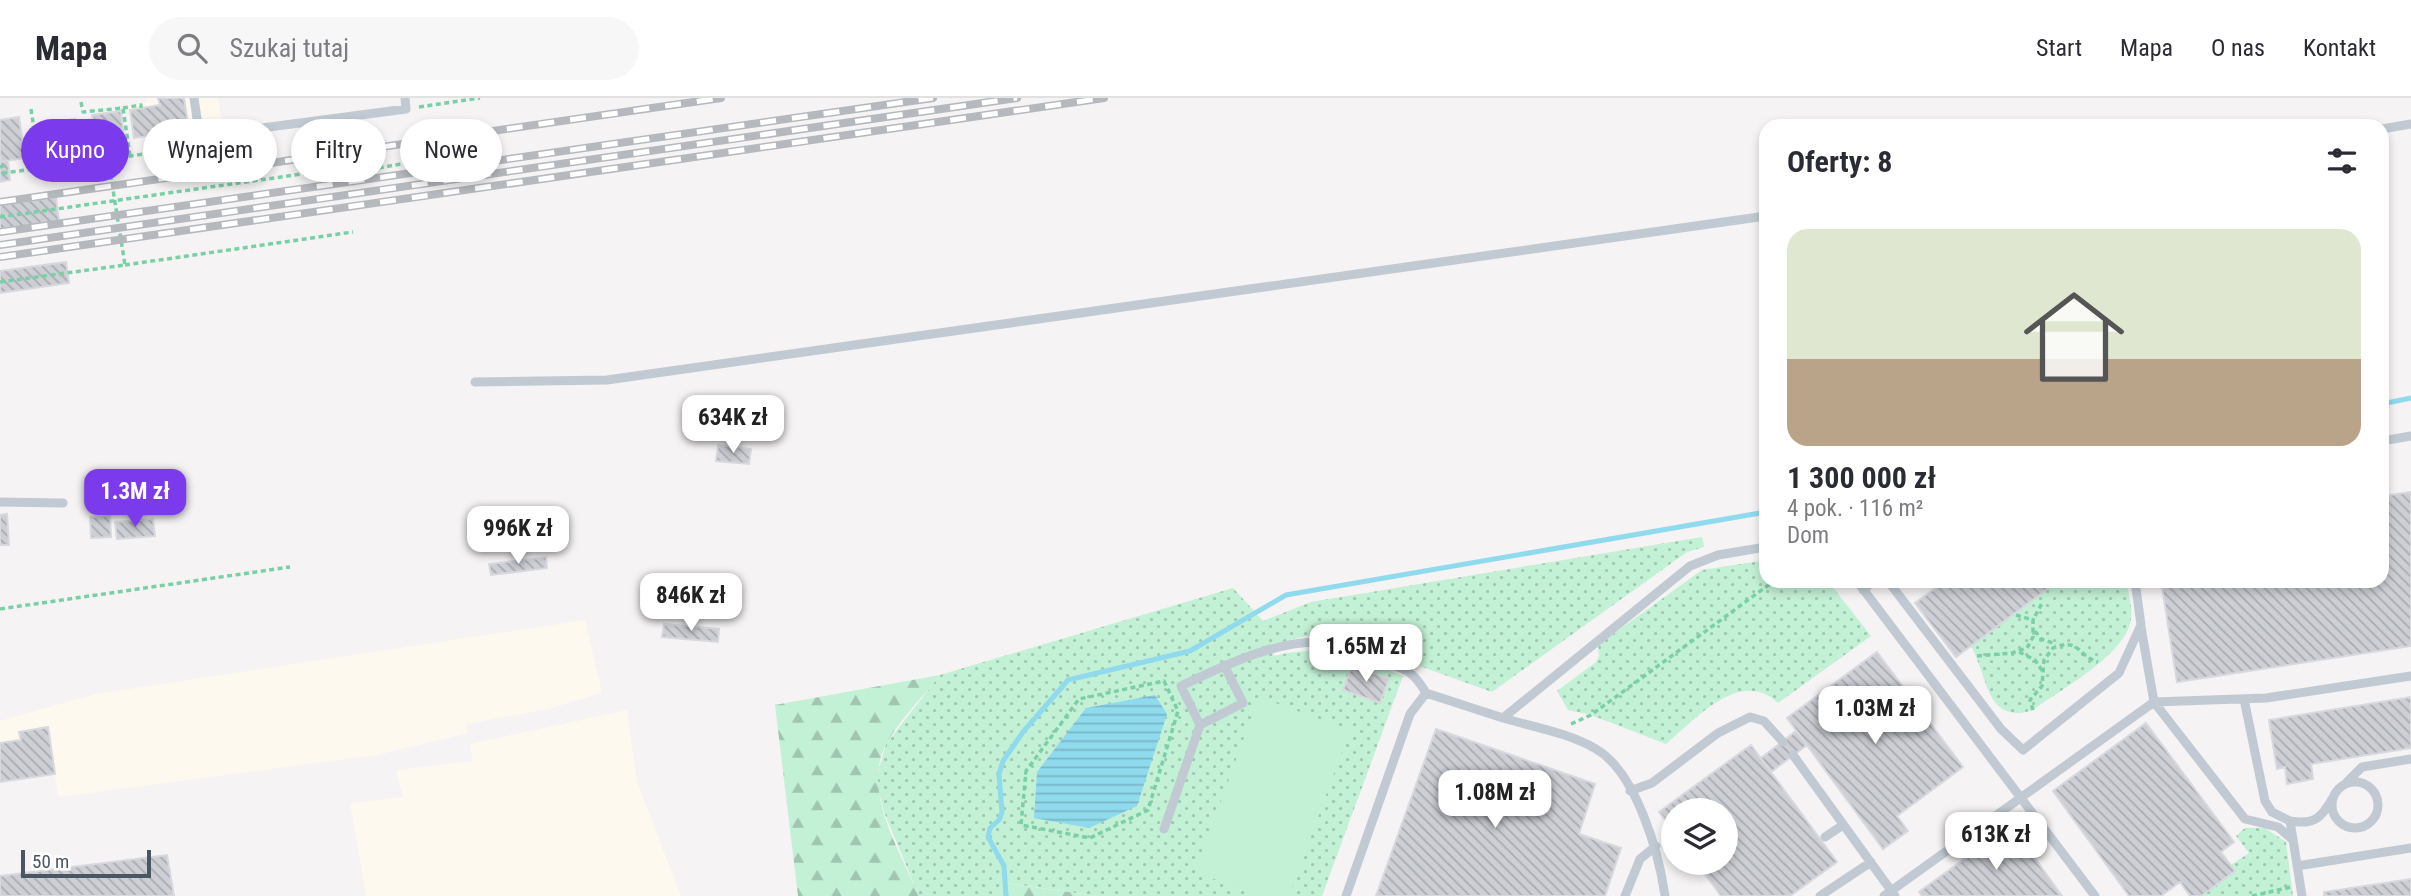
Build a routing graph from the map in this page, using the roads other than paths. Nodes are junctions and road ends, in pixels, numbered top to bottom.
1 (194, 98) edge
2 (405, 98) edge
3 (2411, 124) edge
4 (2389, 128) edge
5 (1759, 217) edge
6 (475, 382) dead end
7 (2411, 436) edge
8 (2389, 440) edge
9 (0, 502) edge
10 (63, 503) dead end
11 (1759, 548) edge
12 (1865, 588) edge
13 (1893, 588) edge
14 (2136, 588) edge
15 (1863, 590) joint
16 (2141, 625) junction
17 (1224, 665) junction
18 (2411, 676) edge
19 (1426, 693) junction
20 (2244, 699) junction
21 (2154, 702) junction
22 (1503, 718) junction
23 (1200, 724) junction
24 (1783, 742) dead end
25 (1793, 755) dead end
26 (2411, 758) edge
27 (2346, 784) junction
28 (1630, 791) junction
29 (2019, 796) junction
30 (2333, 797) junction
31 (2290, 821) junction
32 (1843, 825) junction
33 (1164, 829) dead end
34 (1825, 837) dead end
35 (2293, 840) junction
36 (1656, 846) junction
37 (2411, 848) edge
38 (1871, 862) junction
39 (2297, 866) junction
40 (1890, 894) edge
41 (1346, 896) edge
42 (1625, 896) edge
43 (1665, 896) edge
44 (1820, 896) edge
45 (2095, 896) edge
46 (2302, 896) edge

1 - 2 lane
3 - 4 lane
5 - 6 lane
7 - 8 lane
9 - 10 lane
11 - 22 lane
12 - 15 lane
13 - 16 lane
14 - 16 lane
15 - 29 lane
16 - 21 lane
17 - 19 lane
17 - 23 lane
17 - 23 lane
18 - 20 lane
19 - 22 lane
19 - 41 lane
20 - 21 lane
20 - 31 lane
21 - 29 lane
21 - 35 lane
22 - 28 lane
23 - 33 lane
24 - 28 lane
25 - 32 lane
26 - 27 lane
27 - 30 lane
27 - 30 lane
28 - 36 lane
29 - 40 lane
29 - 45 lane
30 - 31 lane
31 - 35 lane
32 - 34 lane
32 - 38 lane
35 - 39 lane
36 - 42 lane
36 - 43 lane
37 - 39 lane
38 - 40 lane
38 - 44 lane
39 - 46 lane

